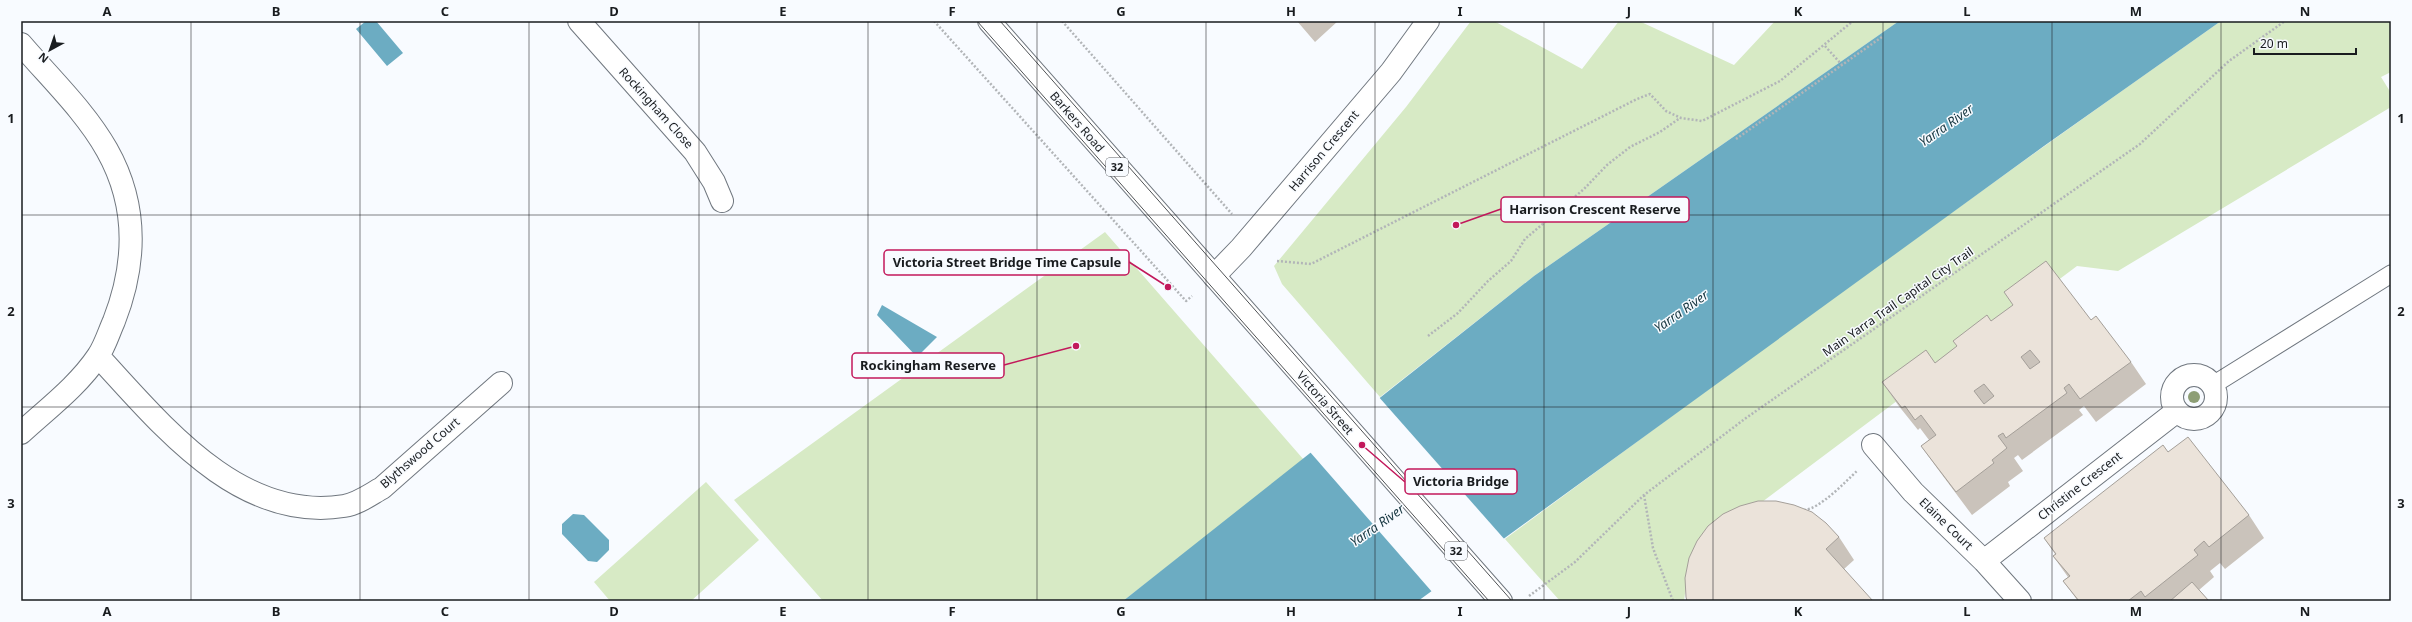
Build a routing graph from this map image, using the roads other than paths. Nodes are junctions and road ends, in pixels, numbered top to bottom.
1 (579, 21) edge
2 (989, 21) edge
3 (1428, 21) edge
4 (21, 44) edge
5 (722, 201) dead end
6 (2391, 274) edge
7 (1214, 276) junction
8 (1246, 312) joint
9 (98, 356) junction
10 (500, 383) dead end
11 (2213, 385) junction
12 (2177, 411) junction
13 (21, 433) edge
14 (1876, 448) road end
15 (1984, 561) junction
16 (1501, 601) edge
17 (2020, 601) edge

1 - 5 street, Rockingham Close
2 - 7 street, Barkers Road / 32
3 - 7 street, Harrison Crescent
4 - 9 street
6 - 11 lane
7 - 8 street, Barkers Road / 32
8 - 16 street, Victoria Street / 32
9 - 10 street, Blythswood Court
9 - 13 street
11 - 12 street
11 - 12 street
12 - 15 street, Christine Crescent
14 - 15 street, Elaine Court
15 - 17 street, Elaine Court

